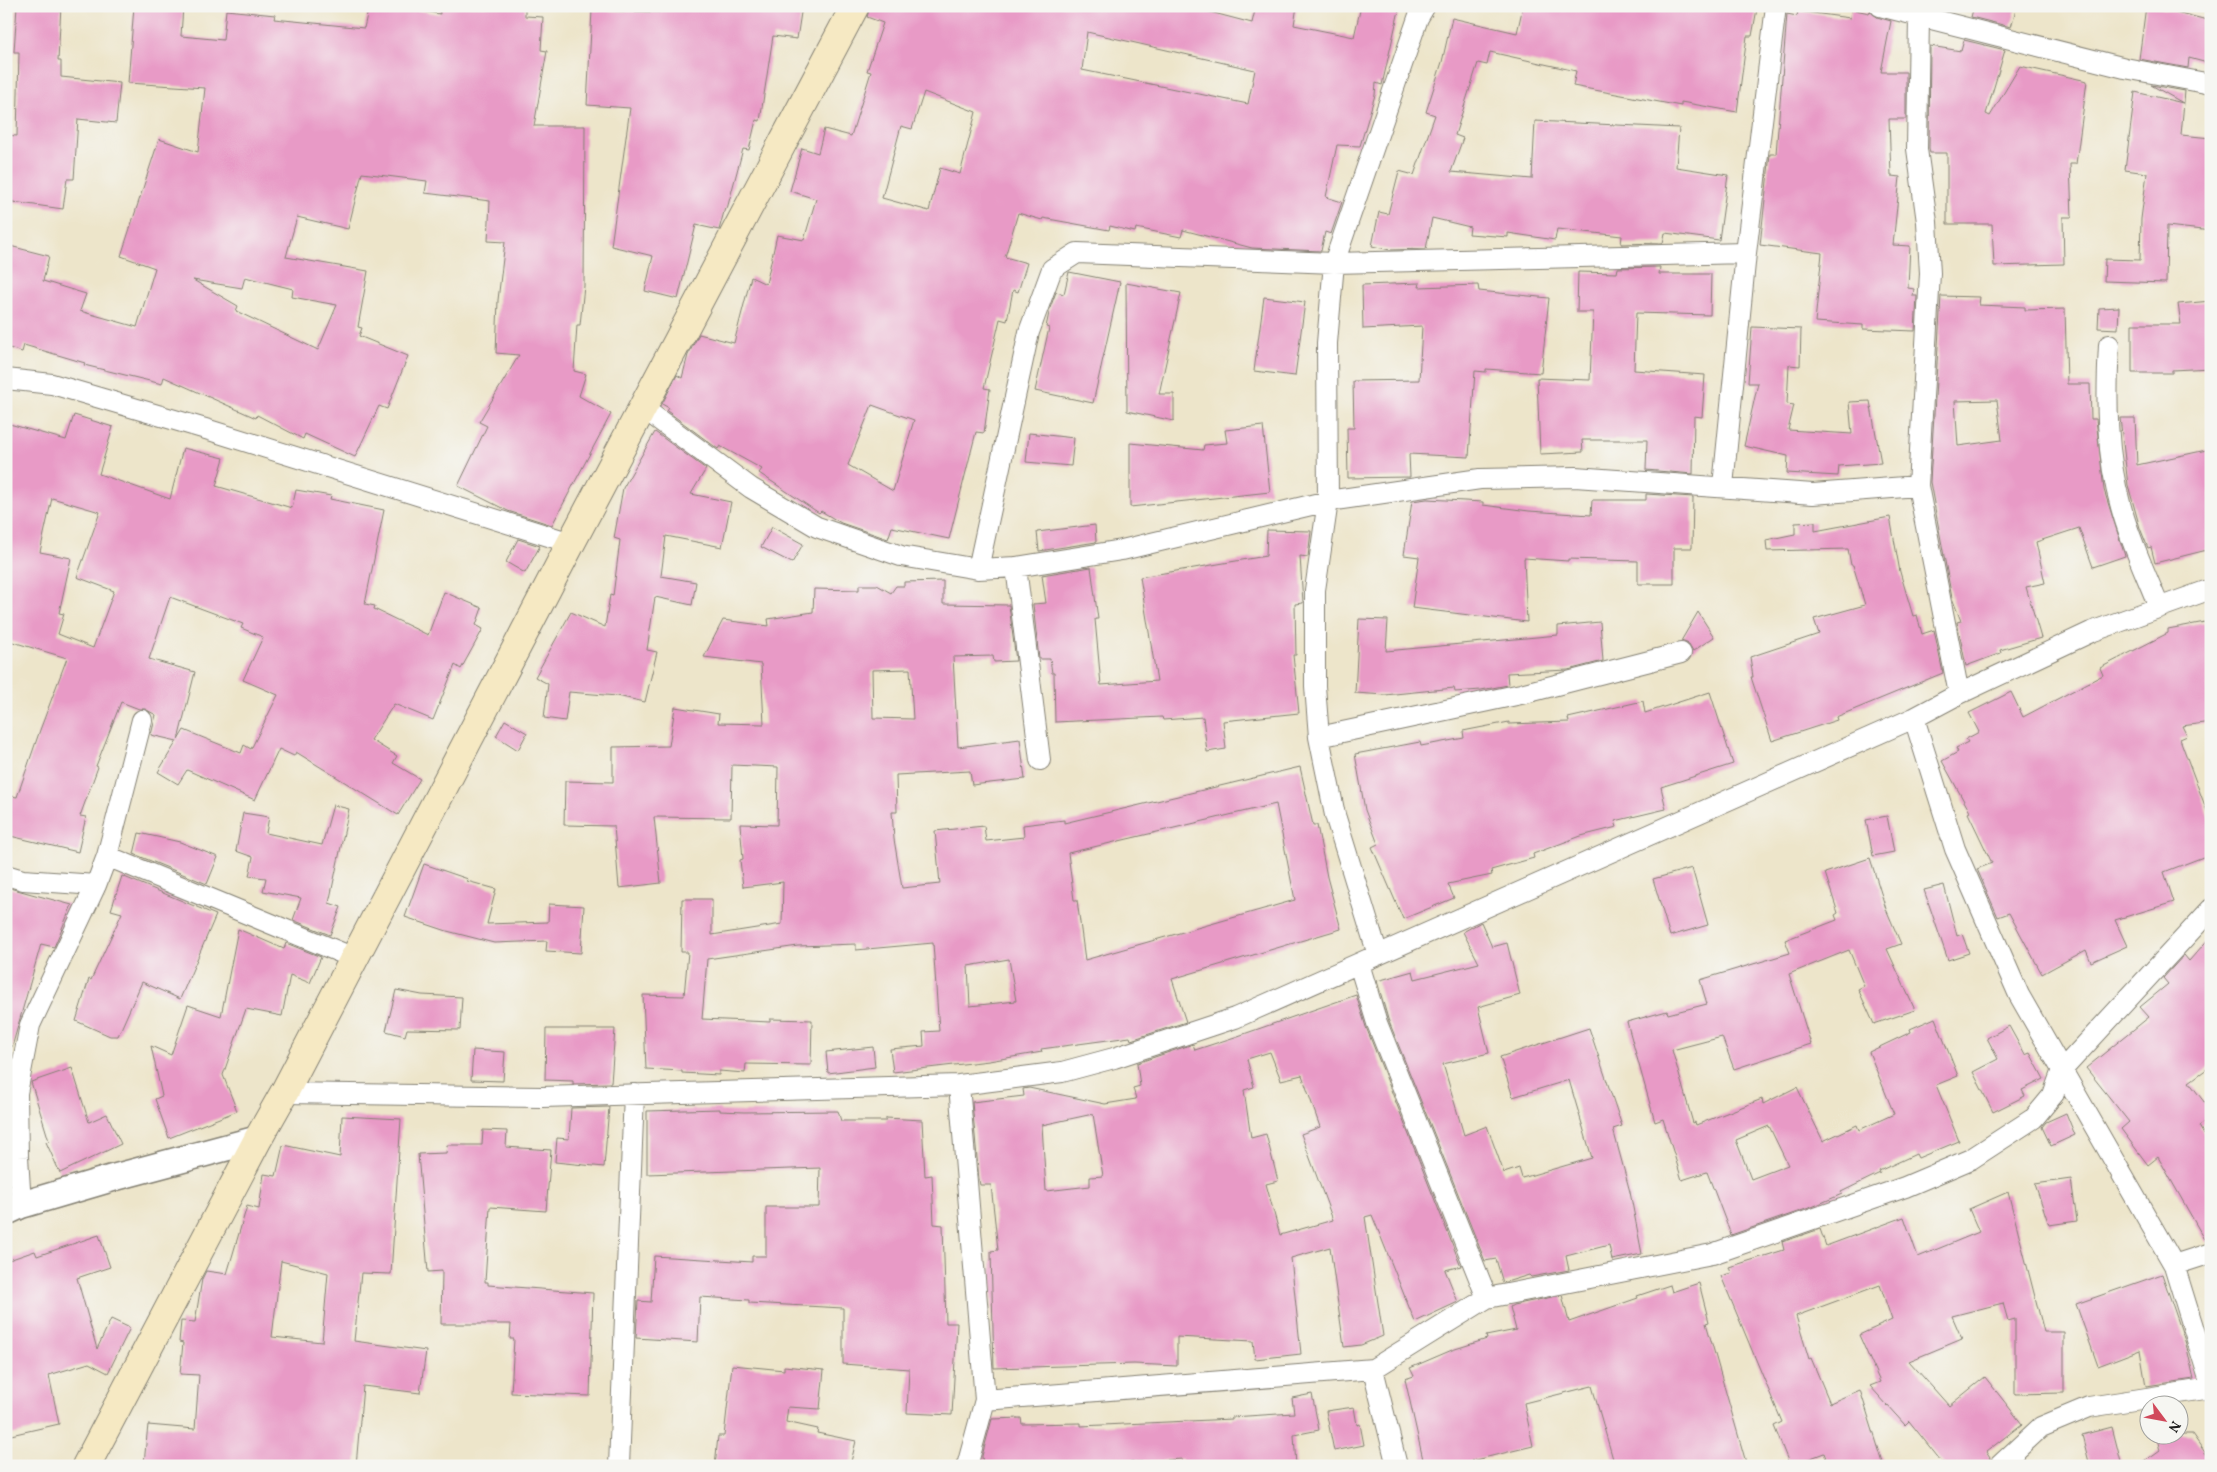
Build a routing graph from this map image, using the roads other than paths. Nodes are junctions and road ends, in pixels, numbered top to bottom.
1 (855, 6) edge
2 (1425, 6) edge
3 (1776, 6) edge
4 (1880, 6) edge
5 (1919, 16) junction
6 (2211, 84) edge
7 (1746, 253) junction
8 (1334, 263) junction
9 (2109, 345) dead end
10 (6, 379) edge
11 (643, 408) junction
12 (1723, 486) junction
13 (1918, 486) junction
14 (1328, 502) junction
15 (571, 542) junction
16 (1016, 567) junction
17 (978, 570) junction
18 (2211, 590) edge
19 (2159, 607) junction
20 (1681, 653) dead end
21 (1958, 694) junction
22 (1914, 718) junction
23 (142, 720) dead end
24 (1319, 737) junction
25 (1040, 760) dead end
26 (108, 856) junction
27 (6, 875) edge
28 (96, 884) junction
29 (2211, 909) edge
30 (1378, 955) junction
31 (354, 958) junction
32 (1359, 964) junction
33 (2062, 1070) junction
34 (959, 1085) junction
35 (284, 1093) junction
36 (634, 1094) junction
37 (258, 1139) junction
38 (14, 1208) edge
39 (2211, 1253) edge
40 (2174, 1265) junction
41 (1486, 1298) junction
42 (1373, 1369) junction
43 (2211, 1387) edge
44 (985, 1400) junction
45 (86, 1466) edge
46 (619, 1466) edge
47 (967, 1466) edge
48 (1397, 1466) edge
49 (1999, 1466) edge

1 - 11 main road
2 - 8 street
3 - 7 street
4 - 5 street
5 - 6 street
5 - 13 street
7 - 8 street
7 - 12 street
8 - 14 street
8 - 17 street
9 - 19 street
10 - 15 street
11 - 15 main road
11 - 17 street
12 - 13 street
12 - 14 street
13 - 21 street
14 - 16 street
14 - 24 street
15 - 31 main road
16 - 17 street
16 - 25 street
18 - 19 street
19 - 21 street
20 - 24 street
21 - 22 street
22 - 30 street
22 - 33 street
23 - 26 street
24 - 30 street
26 - 28 street
26 - 31 street
27 - 28 street
28 - 38 street
29 - 33 street
30 - 32 street
31 - 35 main road
32 - 34 street
32 - 41 street
33 - 40 street
33 - 41 street
34 - 36 street
34 - 44 street
35 - 36 street
35 - 37 main road
36 - 46 street
37 - 38 street
37 - 45 main road
39 - 40 street
40 - 43 street
41 - 42 street
42 - 44 street
42 - 48 street
43 - 49 street
44 - 47 street

